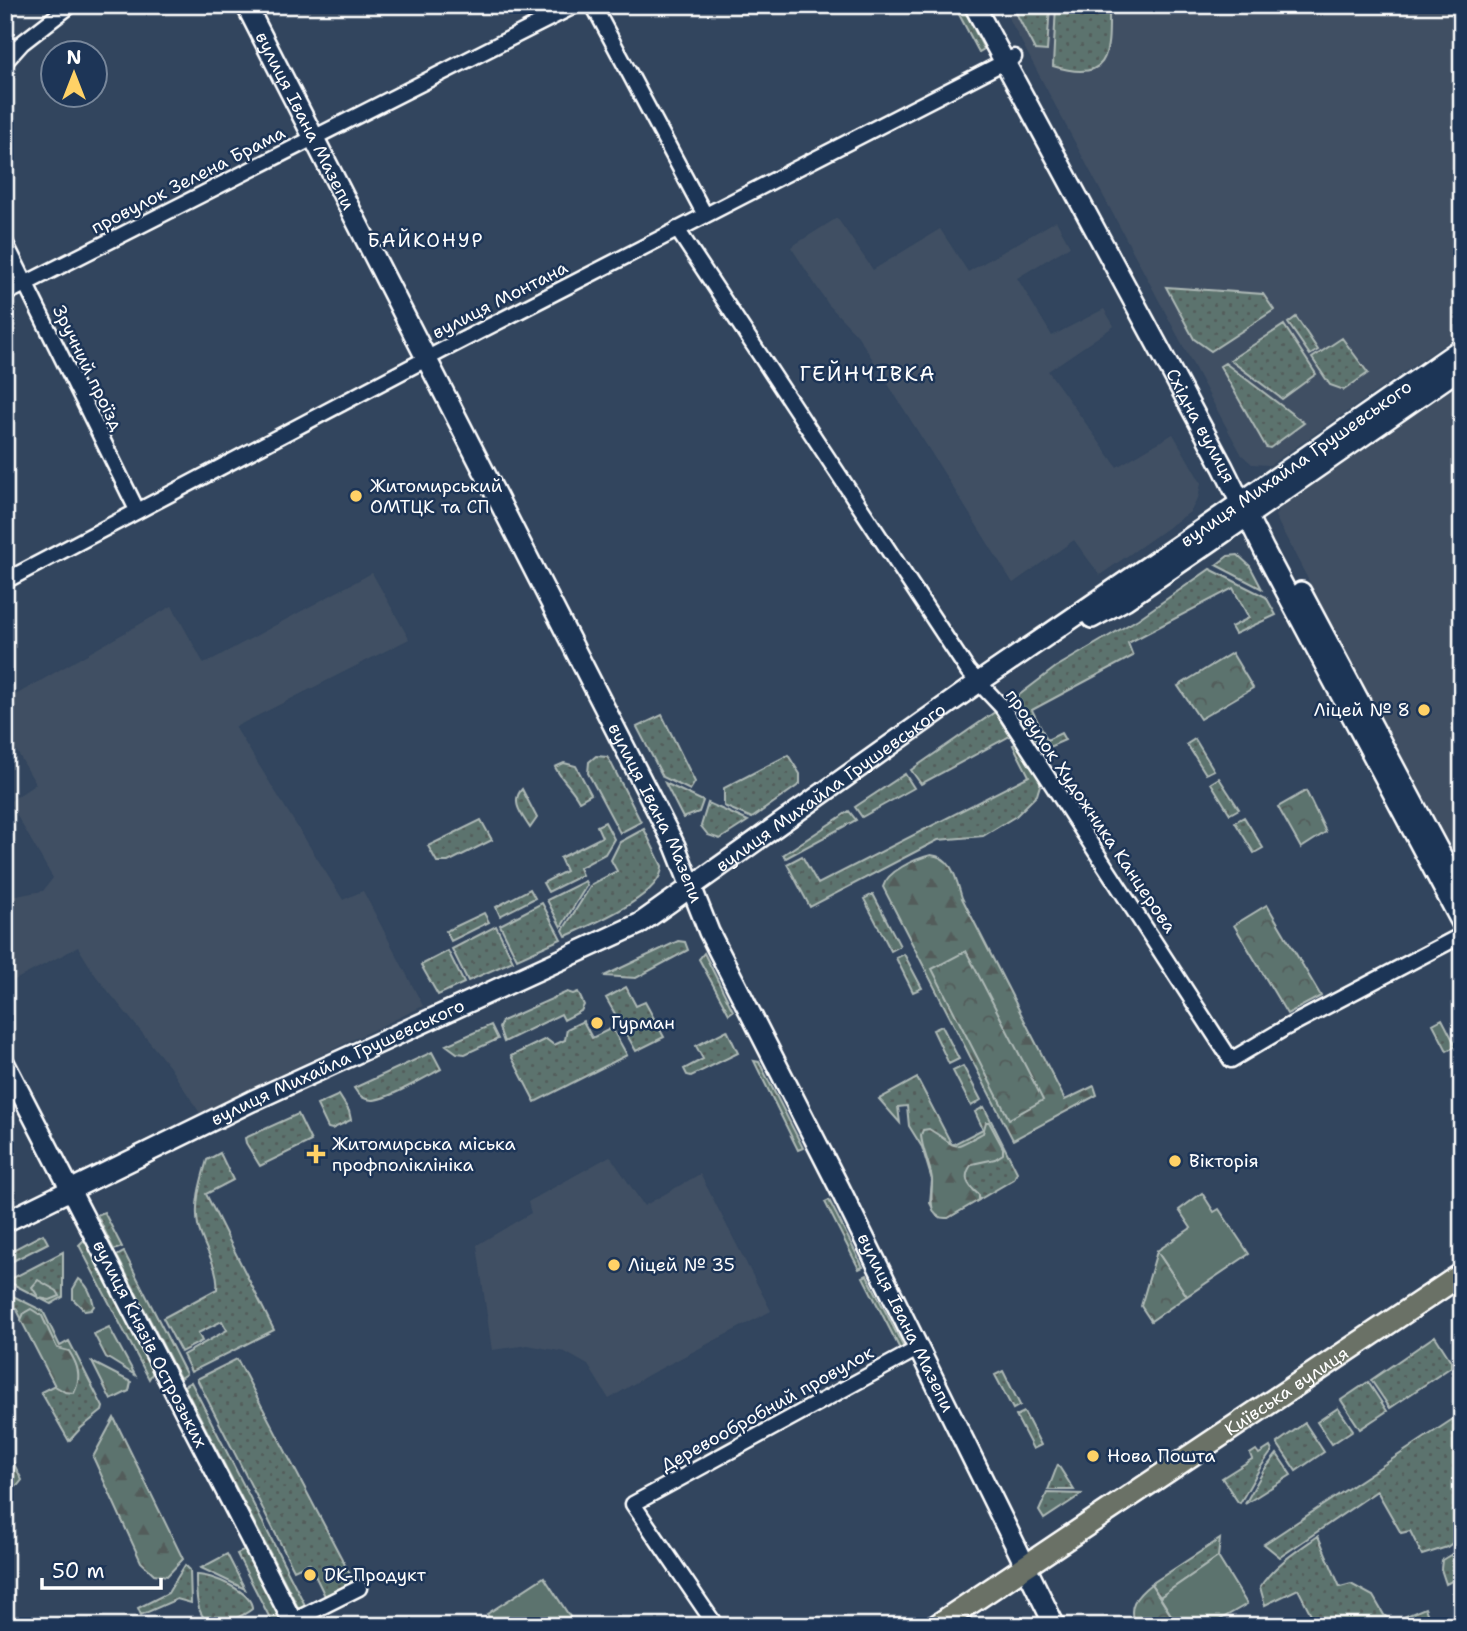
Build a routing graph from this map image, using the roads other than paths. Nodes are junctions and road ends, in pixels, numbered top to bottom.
1 (71, 5) edge
2 (246, 5) edge
3 (576, 5) edge
4 (593, 5) edge
5 (974, 5) edge
6 (987, 5) edge
7 (1009, 60) junction
8 (5, 62) edge
9 (314, 139) junction
10 (705, 215) junction
11 (677, 229) junction
12 (5, 243) edge
13 (25, 284) junction
14 (5, 294) edge
15 (1462, 348) edge
16 (426, 359) junction
17 (1462, 367) edge
18 (1249, 506) junction
19 (137, 510) junction
20 (5, 581) edge
21 (983, 686) junction
22 (694, 893) junction
23 (1462, 895) edge
24 (1462, 923) edge
25 (1462, 935) edge
26 (5, 1063) edge
27 (72, 1194) junction
28 (5, 1222) edge
29 (5, 1233) edge
30 (1462, 1274) edge
31 (1462, 1287) edge
32 (919, 1348) junction
33 (1028, 1570) junction
34 (359, 1588) dead end
35 (294, 1624) edge
36 (716, 1626) edge
37 (936, 1626) edge
38 (955, 1626) edge
39 (1055, 1626) edge

1 - 8 street
2 - 9 main road, вулиця Івана Мазепи
3 - 9 street, провулок Зелена Брама
4 - 10 street
5 - 7 main road, Східна вулиця
6 - 7 main road, Східна вулиця
7 - 10 street, вулиця Монтана
7 - 18 main road, Східна вулиця
9 - 13 street, провулок Зелена Брама
9 - 16 main road, вулиця Івана Мазепи
10 - 11 street, вулиця Монтана
11 - 16 street, вулиця Монтана
11 - 21 street, провулок Художника Канцерова
12 - 13 street, Зручний проїзд
13 - 14 street, провулок Зелена Брама
13 - 19 street, Зручний проїзд
15 - 18 main road, вулиця Михайла Грушевського
16 - 19 street, вулиця Монтана
16 - 22 main road, вулиця Івана Мазепи
17 - 18 main road, вулиця Михайла Грушевського
18 - 21 main road, вулиця Михайла Грушевського
18 - 23 main road, Східна вулиця
18 - 24 main road, Східна вулиця
19 - 20 street, вулиця Монтана
21 - 22 main road, вулиця Михайла Грушевського
21 - 25 street, провулок Художника Канцерова
22 - 27 main road, вулиця Михайла Грушевського
22 - 32 main road, вулиця Івана Мазепи
26 - 27 street, вулиця Князів Острозьких
27 - 28 main road, вулиця Михайла Грушевського
27 - 29 main road, вулиця Михайла Грушевського
27 - 35 street, вулиця Князів Острозьких
30 - 33 main road, Київська вулиця
31 - 33 main road, Київська вулиця
32 - 33 main road, вулиця Івана Мазепи
32 - 36 street, Деревообробний провулок
33 - 37 main road, Київська вулиця
33 - 38 main road, Київська вулиця
33 - 39 main road, вулиця Івана Мазепи
34 - 35 street

